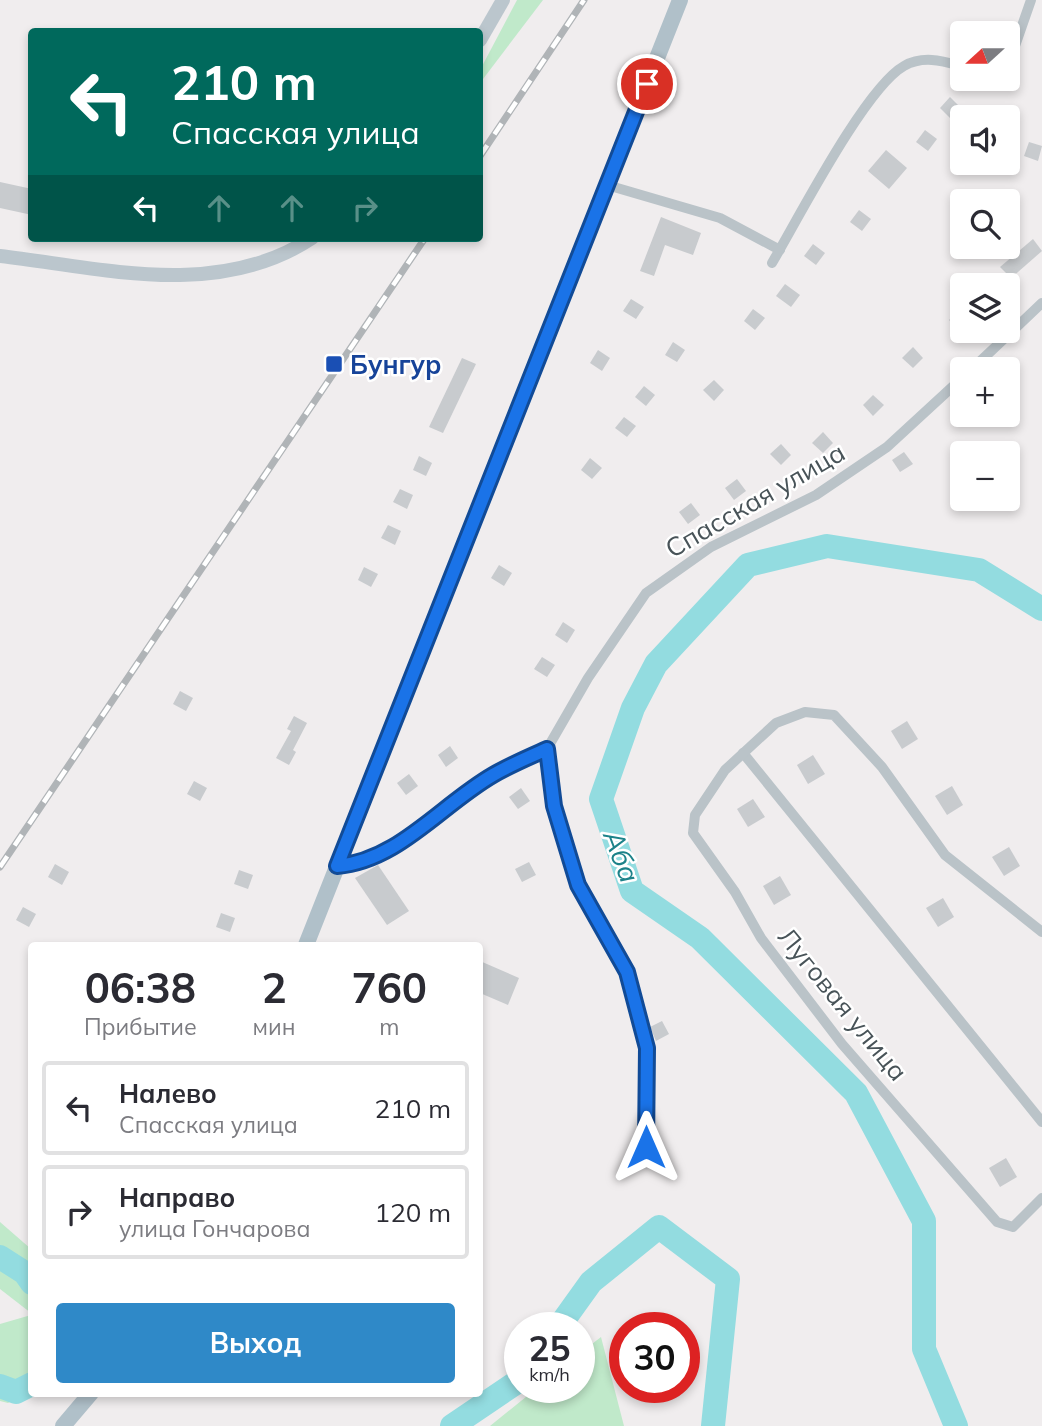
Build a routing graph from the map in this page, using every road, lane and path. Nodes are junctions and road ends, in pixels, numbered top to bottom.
1 (503, 0) edge
2 (680, 0) edge
3 (1031, 0) edge
4 (1020, 32) edge
5 (483, 35) edge
6 (950, 63) edge
7 (607, 185) junction
8 (306, 242) edge
9 (780, 250) junction
10 (0, 256) edge
11 (772, 263) dead end
12 (1042, 303) edge
13 (985, 357) edge
14 (950, 389) edge
15 (547, 749) junction
16 (743, 752) junction
17 (337, 866) junction
18 (1042, 932) edge
19 (307, 942) edge
20 (1042, 1122) edge
21 (646, 1147) dead end
22 (1042, 1198) edge
23 (88, 1397) edge
24 (63, 1426) edge

1 - 5 street
2 - 7 main road
3 - 4 street
6 - 9 street
7 - 9 street
7 - 17 main road
8 - 10 street
9 - 11 street
12 - 13 street
14 - 15 street, Спасская улица
15 - 17 street
15 - 21 street
16 - 18 street, Луговая улица
16 - 20 street
16 - 22 street, Луговая улица
17 - 19 main road
23 - 24 main road

